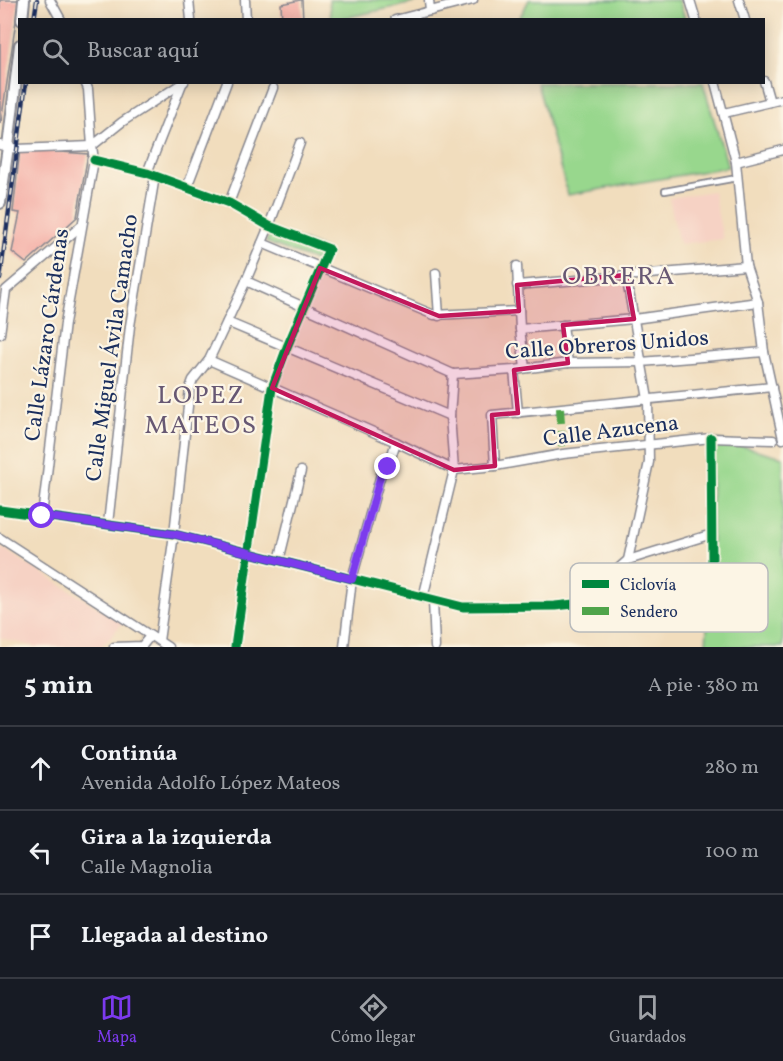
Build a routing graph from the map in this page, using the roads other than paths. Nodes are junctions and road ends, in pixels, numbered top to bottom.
1 (24, 0) edge
2 (189, 0) edge
3 (245, 0) edge
4 (429, 0) edge
5 (473, 0) edge
6 (690, 0) edge
7 (739, 0) edge
8 (53, 1) edge
9 (430, 11) junction
10 (22, 18) edge
11 (60, 18) edge
12 (191, 18) edge
13 (246, 18) edge
14 (403, 18) edge
15 (695, 18) edge
16 (744, 18) edge
17 (18, 58) edge
18 (87, 84) edge
19 (182, 84) edge
20 (184, 84) edge
21 (226, 84) edge
22 (716, 84) edge
23 (765, 84) edge
24 (273, 88) dead end
25 (783, 99) edge
26 (770, 102) junction
27 (724, 113) junction
28 (300, 143) dead end
29 (4, 146) edge
30 (92, 146) junction
31 (783, 150) edge
32 (94, 160) junction
33 (736, 162) junction
34 (151, 175) junction
35 (737, 178) junction
36 (187, 188) junction
37 (664, 191) dead end
38 (0, 203) edge
39 (229, 203) junction
40 (81, 226) junction
41 (269, 226) junction
42 (262, 243) junction
43 (517, 266) dead end
44 (747, 266) junction
45 (320, 268) junction
46 (436, 273) dead end
47 (626, 275) junction
48 (246, 281) junction
49 (517, 285) junction
50 (758, 302) junction
51 (304, 308) junction
52 (519, 311) junction
53 (439, 316) junction
54 (634, 319) junction
55 (227, 322) junction
56 (563, 325) junction
57 (520, 329) junction
58 (0, 334) edge
59 (287, 347) junction
60 (764, 352) junction
61 (209, 360) junction
62 (641, 362) junction
63 (568, 363) junction
64 (525, 368) junction
65 (514, 370) junction
66 (453, 374) junction
67 (772, 387) junction
68 (272, 388) junction
69 (648, 399) junction
70 (518, 413) junction
71 (450, 416) junction
72 (711, 438) junction
73 (783, 439) edge
74 (773, 440) dead end
75 (396, 442) junction
76 (648, 444) junction
77 (495, 466) junction
78 (454, 470) junction
79 (301, 471) dead end
80 (0, 510) edge
81 (42, 516) junction
82 (108, 525) junction
83 (174, 534) junction
84 (712, 534) junction
85 (0, 538) edge
86 (249, 554) junction
87 (628, 560) junction
88 (279, 561) junction
89 (625, 563) edge
90 (712, 563) edge
91 (352, 579) junction
92 (428, 599) junction
93 (570, 604) edge
94 (150, 636) junction
95 (159, 641) junction
96 (114, 647) edge
97 (168, 647) edge
98 (235, 647) edge
99 (344, 647) edge
100 (435, 647) edge

1 - 10 street
2 - 12 street
3 - 13 street
4 - 9 street
5 - 9 street
6 - 15 street
7 - 16 street
8 - 11 street
9 - 14 street
17 - 29 street
18 - 30 street, Calle Lázaro Cárdenas
19 - 30 street
20 - 34 street, Calle Miguel Ávila Camacho
21 - 36 street
22 - 27 street
23 - 26 street
24 - 39 street
25 - 26 street
26 - 27 street
27 - 33 street
28 - 41 street
29 - 30 street
29 - 38 street
30 - 32 street, Calle Lázaro Cárdenas
31 - 33 street
32 - 34 street
32 - 40 street, Calle Lázaro Cárdenas
33 - 35 street
34 - 36 street
34 - 82 street, Calle Miguel Ávila Camacho
35 - 37 lane
35 - 44 street
36 - 39 street
39 - 41 street
40 - 58 street
40 - 81 street, Calle Lázaro Cárdenas
41 - 42 street
41 - 45 street
42 - 45 street
42 - 48 street
43 - 49 street
44 - 47 street
44 - 50 street
45 - 51 street
45 - 53 street
46 - 53 street
47 - 49 street
47 - 54 street
48 - 51 street
48 - 55 street
49 - 52 street
50 - 54 street
50 - 60 street
51 - 59 street
51 - 66 street
52 - 53 street
52 - 57 street
54 - 56 street
54 - 62 street
55 - 59 street
55 - 61 street
56 - 57 street
56 - 63 street
57 - 64 street
59 - 68 street
59 - 71 street
60 - 62 street, Calle Obreros Unidos
60 - 67 street
61 - 68 street
61 - 83 street
62 - 63 street, Calle Obreros Unidos
62 - 69 street
63 - 64 street, Calle Obreros Unidos
64 - 65 street, Calle Obreros Unidos
65 - 66 street, Calle Obreros Unidos
65 - 70 street
66 - 71 street
67 - 69 street
67 - 73 street
68 - 75 street
68 - 86 street
69 - 70 street
69 - 76 street
70 - 77 street
71 - 78 street
72 - 74 street, Calle Azucena
72 - 76 street, Calle Azucena
72 - 84 street
75 - 78 street
75 - 91 street
76 - 77 street, Calle Azucena
76 - 87 street
77 - 78 street, Calle Azucena
78 - 92 street
79 - 88 street
80 - 81 street
81 - 82 street
82 - 83 street
83 - 86 street
83 - 95 street
84 - 87 street
84 - 90 street
85 - 94 street
86 - 88 street
86 - 98 street
87 - 89 street
88 - 91 street
91 - 92 street
91 - 99 street
92 - 93 street
92 - 100 street
94 - 95 street
94 - 96 street
95 - 97 street

